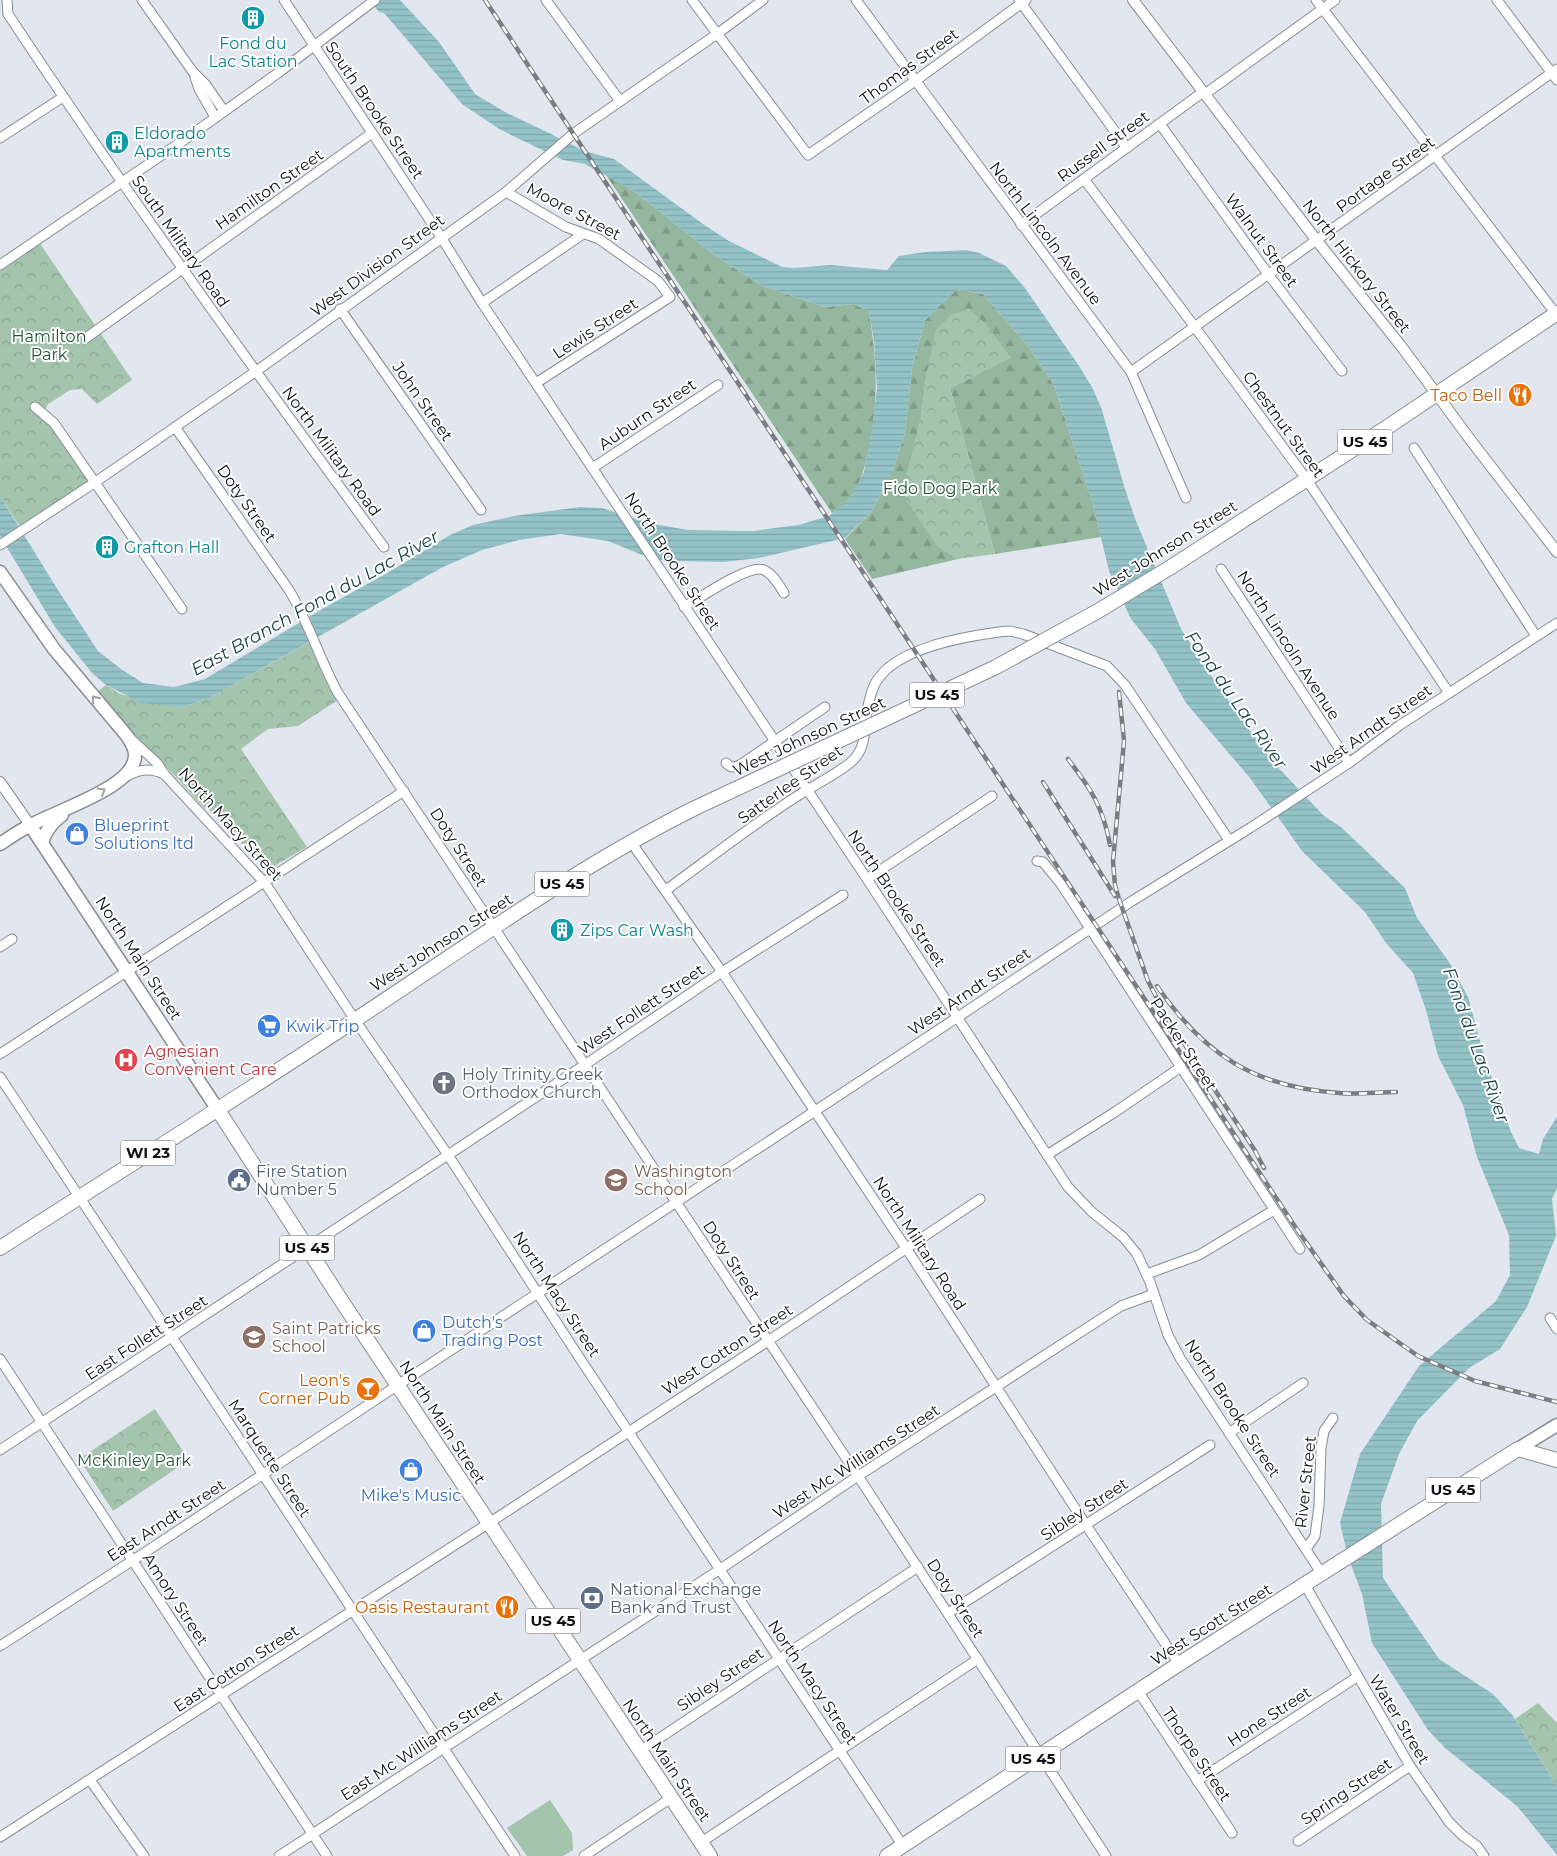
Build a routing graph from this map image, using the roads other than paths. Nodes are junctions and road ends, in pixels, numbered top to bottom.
1 (7, 0) edge
2 (142, 0) edge
3 (284, 0) edge
4 (375, 0) edge
5 (546, 0) edge
6 (692, 0) edge
7 (763, 0) edge
8 (856, 0) edge
9 (1132, 0) edge
10 (1316, 0) edge
11 (1335, 0) edge
12 (1497, 0) edge
13 (1022, 1) edge
14 (1323, 9) junction
15 (4, 16) edge
16 (717, 34) junction
17 (314, 45) junction
18 (193, 72) junction
19 (1555, 74) edge
20 (915, 81) junction
21 (1204, 93) junction
22 (63, 97) junction
23 (620, 101) junction
24 (224, 111) junction
25 (215, 117) junction
26 (1160, 124) junction
27 (372, 133) junction
28 (0, 138) edge
29 (1127, 148) junction
30 (1434, 157) junction
31 (1084, 179) junction
32 (122, 183) junction
33 (506, 192) junction
34 (1021, 225) junction
35 (583, 234) junction
36 (442, 237) junction
37 (1317, 241) junction
38 (0, 264) edge
39 (182, 269) junction
40 (1268, 274) junction
41 (670, 297) joint
42 (482, 303) junction
43 (340, 309) junction
44 (1556, 314) edge
45 (1194, 326) junction
46 (86, 338) dead end
47 (1342, 371) dead end
48 (255, 372) junction
49 (1131, 372) junction
50 (536, 384) junction
51 (718, 385) dead end
52 (1437, 394) junction
53 (35, 407) dead end
54 (175, 427) junction
55 (1414, 448) dead end
56 (594, 467) junction
57 (1307, 480) junction
58 (94, 483) junction
59 (1186, 498) dead end
60 (481, 510) dead end
61 (2, 544) edge
62 (384, 547) dead end
63 (1557, 552) edge
64 (1221, 569) dead end
65 (0, 572) edge
66 (784, 593) dead end
67 (684, 607) junction
68 (182, 609) dead end
69 (1557, 623) edge
70 (1536, 636) junction
71 (1448, 694) junction
72 (826, 707) dead end
73 (127, 736) junction
74 (775, 741) junction
75 (726, 763) dead end
76 (1349, 763) junction
77 (165, 774) junction
78 (126, 776) junction
79 (0, 782) edge
80 (404, 791) junction
81 (806, 791) junction
82 (992, 796) dead end
83 (76, 805) junction
84 (30, 825) junction
85 (1228, 840) junction
86 (3, 842) edge
87 (631, 842) junction
88 (44, 844) junction
89 (1037, 861) dead end
90 (867, 880) junction
91 (265, 883) junction
92 (666, 890) junction
93 (843, 896) dead end
94 (493, 927) junction
95 (1090, 928) junction
96 (12, 939) dead end
97 (0, 947) edge
98 (127, 972) junction
99 (722, 972) junction
100 (958, 1018) junction
101 (355, 1020) junction
102 (0, 1054) edge
103 (586, 1064) junction
104 (1181, 1067) junction
105 (0, 1077) edge
106 (218, 1110) junction
107 (815, 1112) junction
108 (448, 1155) junction
109 (1047, 1156) junction
110 (79, 1197) junction
111 (980, 1199) dead end
112 (676, 1203) junction
113 (1274, 1210) junction
114 (0, 1248) edge
115 (308, 1248) junction
116 (906, 1248) junction
117 (1300, 1249) dead end
118 (1147, 1274) junction
119 (538, 1293) junction
120 (1154, 1294) junction
121 (1550, 1318) dead end
122 (1557, 1329) edge
123 (173, 1338) junction
124 (768, 1341) junction
125 (0, 1359) edge
126 (3, 1370) edge
127 (1304, 1383) dead end
128 (398, 1385) junction
129 (997, 1387) junction
130 (1333, 1418) dead end
131 (43, 1422) junction
132 (1557, 1425) edge
133 (629, 1431) junction
134 (1230, 1433) junction
135 (1210, 1444) dead end
136 (0, 1450) edge
137 (1518, 1450) junction
138 (1557, 1460) edge
139 (264, 1474) junction
140 (858, 1476) junction
141 (489, 1523) junction
142 (1086, 1526) junction
143 (1306, 1549) junction
144 (133, 1561) junction
145 (918, 1567) junction
146 (720, 1570) junction
147 (1322, 1574) junction
148 (1305, 1586) junction
149 (352, 1611) junction
150 (948, 1613) junction
151 (0, 1646) edge
152 (778, 1659) junction
153 (978, 1659) junction
154 (579, 1660) junction
155 (1178, 1664) junction
156 (1357, 1677) junction
157 (1138, 1692) junction
158 (222, 1695) junction
159 (444, 1748) junction
160 (640, 1751) junction
161 (840, 1751) junction
162 (1041, 1754) junction
163 (1410, 1766) junction
164 (90, 1780) junction
165 (1197, 1781) junction
166 (671, 1798) junction
167 (1232, 1833) dead end
168 (313, 1834) junction
169 (0, 1837) edge
170 (1298, 1841) dead end
171 (700, 1842) junction
172 (903, 1846) junction
173 (144, 1856) edge
174 (279, 1856) edge
175 (327, 1856) edge
176 (514, 1856) edge
177 (584, 1856) edge
178 (710, 1856) edge
179 (888, 1856) edge
180 (1106, 1856) edge
181 (1484, 1856) edge

1 - 15 street, South Military Road
2 - 18 street
3 - 17 street, South Brooke Street
4 - 17 street
5 - 23 street
6 - 16 street
7 - 16 street, West Division Street
8 - 20 street, North Lincoln Avenue
9 - 21 street, North Hickory Street
10 - 14 street
11 - 14 street, Russell Street
12 - 19 street
13 - 20 street, Thomas Street
13 - 29 street
14 - 21 street, Russell Street
14 - 30 street
15 - 22 street, South Military Road
16 - 20 street, Thomas Street
16 - 23 street, West Division Street
17 - 24 street
17 - 27 street, South Brooke Street
18 - 24 street
18 - 25 street
19 - 30 street, Portage Street
20 - 34 street, North Lincoln Avenue
21 - 26 street, Russell Street
21 - 37 street, North Hickory Street
22 - 28 street
22 - 32 street, South Military Road
23 - 33 street, West Division Street
24 - 25 street
25 - 32 street
26 - 29 street, Russell Street
26 - 40 street, Walnut Street
27 - 36 street, South Brooke Street
27 - 39 street, Hamilton Street
29 - 31 street, Russell Street
30 - 37 street, Portage Street
30 - 44 street
31 - 34 street, Russell Street
31 - 45 street, Chestnut Street
32 - 38 street
32 - 39 street, South Military Road
33 - 35 street, Moore Street
33 - 36 street, West Division Street
34 - 49 street, North Lincoln Avenue
35 - 41 street, Moore Street
35 - 42 street
36 - 42 street, North Brooke Street
36 - 43 street, West Division Street
37 - 40 street, Portage Street
37 - 52 street, North Hickory Street
39 - 46 street, Hamilton Street
39 - 48 street, South Military Road
40 - 45 street, Portage Street
40 - 47 street, Walnut Street
41 - 50 street, Lewis Street
42 - 50 street, North Brooke Street
43 - 48 street, West Division Street
43 - 60 street, John Street
44 - 52 main road, West Johnson Street / US 45
45 - 49 street, Portage Street
45 - 57 street, Chestnut Street
48 - 54 street, West Division Street
48 - 62 street, North Military Road
49 - 59 street, North Lincoln Avenue
50 - 56 street, North Brooke Street
51 - 56 street, Auburn Street
52 - 57 main road, West Johnson Street / US 45
52 - 63 street, North Hickory Street
53 - 58 street
54 - 58 street, West Division Street
54 - 80 street, Doty Street
55 - 70 street
56 - 67 street, North Brooke Street
57 - 71 street, Chestnut Street
57 - 87 main road, West Johnson Street / US 45, bridge
58 - 61 street, West Division Street
58 - 68 street
64 - 76 street, North Lincoln Avenue
73 -> 65 main road, North Macy Street
66 - 67 street
67 - 74 street, North Brooke Street
69 - 70 street, West Arndt Street
70 - 71 street, West Arndt Street
71 - 76 street, West Arndt Street
72 - 74 street
73 - 77 street, North Macy Street
73 - 78 main road
74 - 75 street
74 - 81 street, North Brooke Street
76 - 85 street, West Arndt Street
77 - 78 street, North Macy Street
77 - 91 street, North Macy Street
83 -> 78 main road
79 - 84 street, North Main Street
80 - 91 street
80 - 94 street, Doty Street
81 - 85 street, Satterlee Street
81 - 90 street, North Brooke Street
81 - 92 street, Satterlee Street
82 - 90 street
83 - 84 main road
83 - 88 main road
84 - 86 main road
84 - 88 main road, North Main Street
85 - 95 street, West Arndt Street
86 - 88 main road
87 - 92 street, North Military Road
87 - 94 main road, West Johnson Street / US 45
88 - 98 main road, North Main Street
89 - 95 street, Packer Street
90 - 100 street, North Brooke Street
91 - 98 street
91 - 101 street, North Macy Street
92 - 99 street, North Military Road
93 - 99 street, West Follett Street
94 - 101 main road, West Johnson Street / US 45
94 - 103 street, Doty Street
95 - 100 street, West Arndt Street
95 - 104 street, Packer Street
96 - 97 street
98 - 102 street
98 - 106 main road, North Main Street
99 - 103 street, West Follett Street
99 - 107 street, North Military Road
100 - 107 street, West Arndt Street
100 - 109 street, North Brooke Street
101 - 106 main road, West Johnson Street / US 45
101 - 108 street, North Macy Street
103 - 108 street, West Follett Street
103 - 112 street, Doty Street
104 - 109 street
104 - 113 street, Packer Street
105 - 110 street, Marquette Street
106 - 110 main road, West Johnson Street / WI 23
106 - 115 main road, North Main Street / US 45
107 - 112 street, West Arndt Street
107 - 116 street, North Military Road
108 - 115 street, West Follett Street
108 - 119 street, North Macy Street
109 - 118 street, North Brooke Street
110 - 114 main road, WI 23
110 - 123 street, Marquette Street
111 - 116 street, West Cotton Street
112 - 119 street, West Arndt Street
112 - 124 street, Doty Street
113 - 117 street, Packer Street
113 - 118 street
115 - 123 street, East Follett Street
115 - 128 main road, North Main Street / US 45
116 - 124 street, West Cotton Street
116 - 129 street, North Military Road
118 - 120 street, North Brooke Street
119 - 128 street, West Arndt Street
119 - 133 street, North Macy Street
120 - 129 street, West Mc Williams Street
120 - 134 street, North Brooke Street
121 - 122 street
123 - 131 street, East Follett Street
123 - 139 street, Marquette Street
124 - 133 street, West Cotton Street
124 - 140 street, Doty Street
125 - 126 street, Amory Street
126 - 131 street, Amory Street
127 - 134 street
128 - 139 street, East Arndt Street
128 - 141 main road, North Main Street / US 45
129 - 140 street, West Mc Williams Street
129 - 142 street, North Military Road
130 - 143 street, River Street
131 - 136 street, East Follett Street
131 - 144 street, Amory Street
132 - 137 main road, West Scott Street
133 - 141 street, West Cotton Street
133 - 146 street, North Macy Street
134 - 143 street, North Brooke Street
135 - 142 street, Sibley Street
137 - 138 main road
137 - 147 main road, West Scott Street / US 45
139 - 144 street, East Arndt Street
139 - 149 street, Marquette Street
140 - 145 street, Doty Street
140 - 146 street, West Mc Williams Street
141 - 149 street, East Cotton Street
141 - 154 main road, North Main Street / US 45
142 - 150 street, Sibley Street
142 - 155 street, North Military Road
143 - 147 street, North Brooke Street
144 - 151 street, East Arndt Street
144 - 158 street, Amory Street
145 - 150 street, Doty Street
145 - 152 street, Sibley Street
146 - 152 street, North Macy Street
146 - 154 street, West Mc Williams Street
147 - 148 main road, West Scott Street / US 45
148 - 155 main road, West Scott Street / US 45
148 - 156 street, Water Street
149 - 158 street, East Cotton Street
149 - 159 street, Marquette Street
150 - 153 street, Doty Street
152 - 160 street, Sibley Street
152 - 161 street, North Macy Street
153 - 161 street
153 - 162 street, Doty Street
154 - 159 street, East Mc Williams Street
154 - 160 main road, North Main Street / US 45
155 - 157 main road, West Scott Street / US 45
156 - 163 street, Water Street
156 - 165 street, Hone Street
157 - 162 main road, West Scott Street / US 45
157 - 165 street, Thorpe Street
158 - 164 street, East Cotton Street
158 - 168 street, Amory Street
159 - 168 street, East Mc Williams Street
159 - 176 street, Marquette Street
160 - 166 main road, North Main Street / US 45
161 - 171 street
161 - 172 street, North Macy Street
162 - 172 main road, West Scott Street / US 45
162 - 180 street, Doty Street
163 - 170 street, Spring Street
163 - 181 street, Water Street
164 - 169 street, East Cotton Street
164 - 173 street
165 - 167 street, Thorpe Street
166 - 171 main road, North Main Street / US 45
166 - 177 street
168 - 174 street, East Mc Williams Street
168 - 175 street, Amory Street
171 - 178 main road, North Main Street / US 45
172 - 179 main road, West Scott Street / US 45

